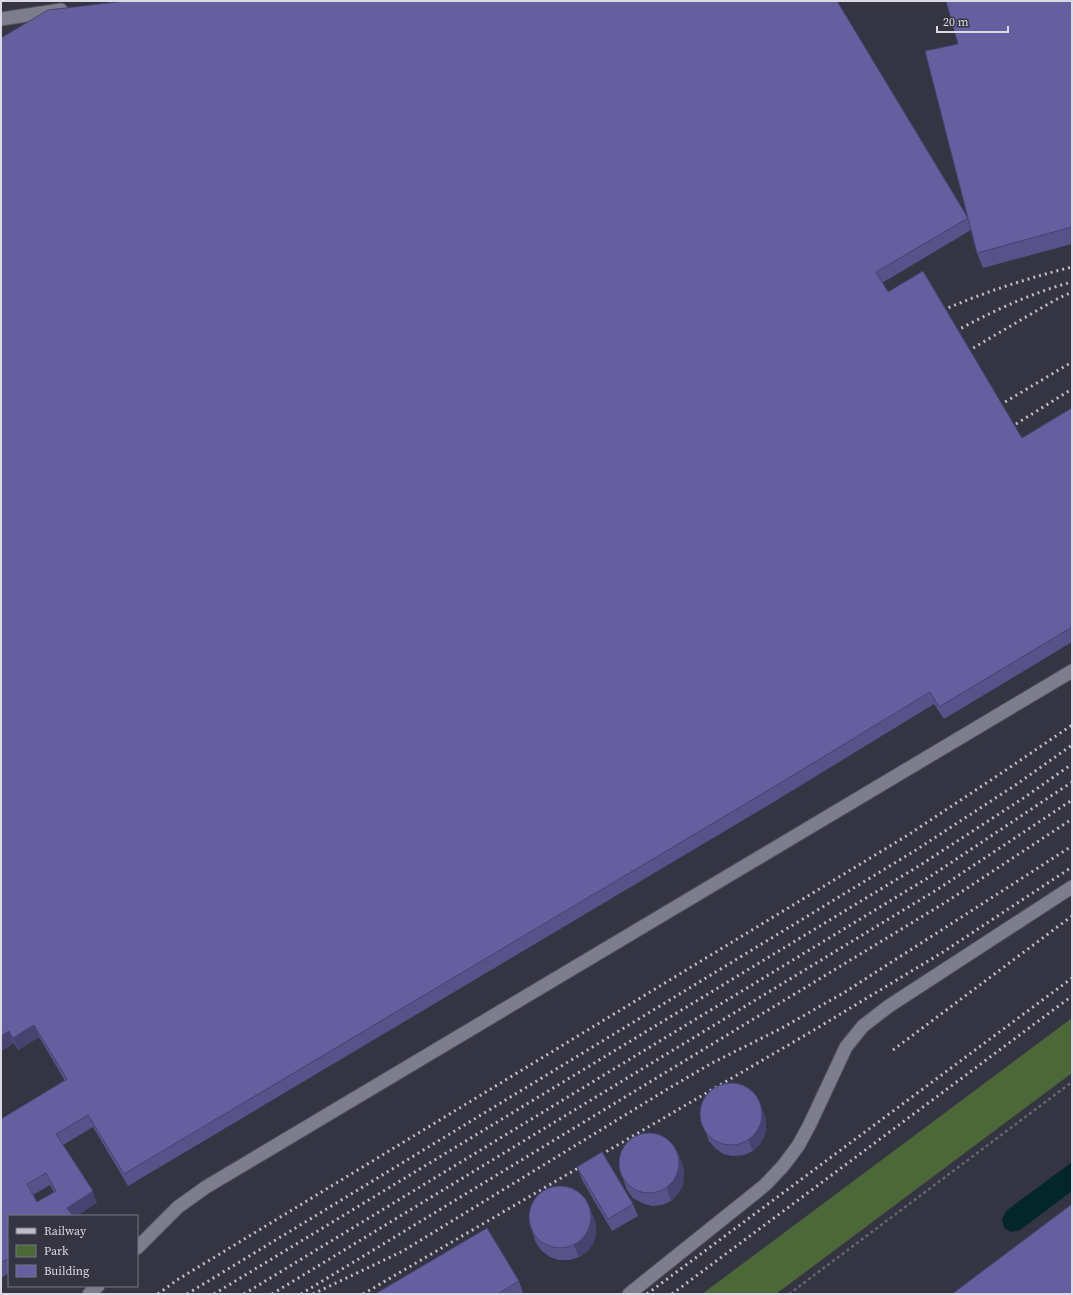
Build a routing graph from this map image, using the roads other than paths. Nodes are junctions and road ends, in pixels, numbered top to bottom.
1 (73, 9) edge
2 (1, 19) edge
3 (1072, 671) edge
4 (1072, 887) edge
5 (138, 1247) edge
6 (97, 1287) edge
7 (89, 1294) edge
8 (629, 1294) edge

1 - 2 lane
3 - 5 lane
4 - 8 lane
6 - 7 lane

